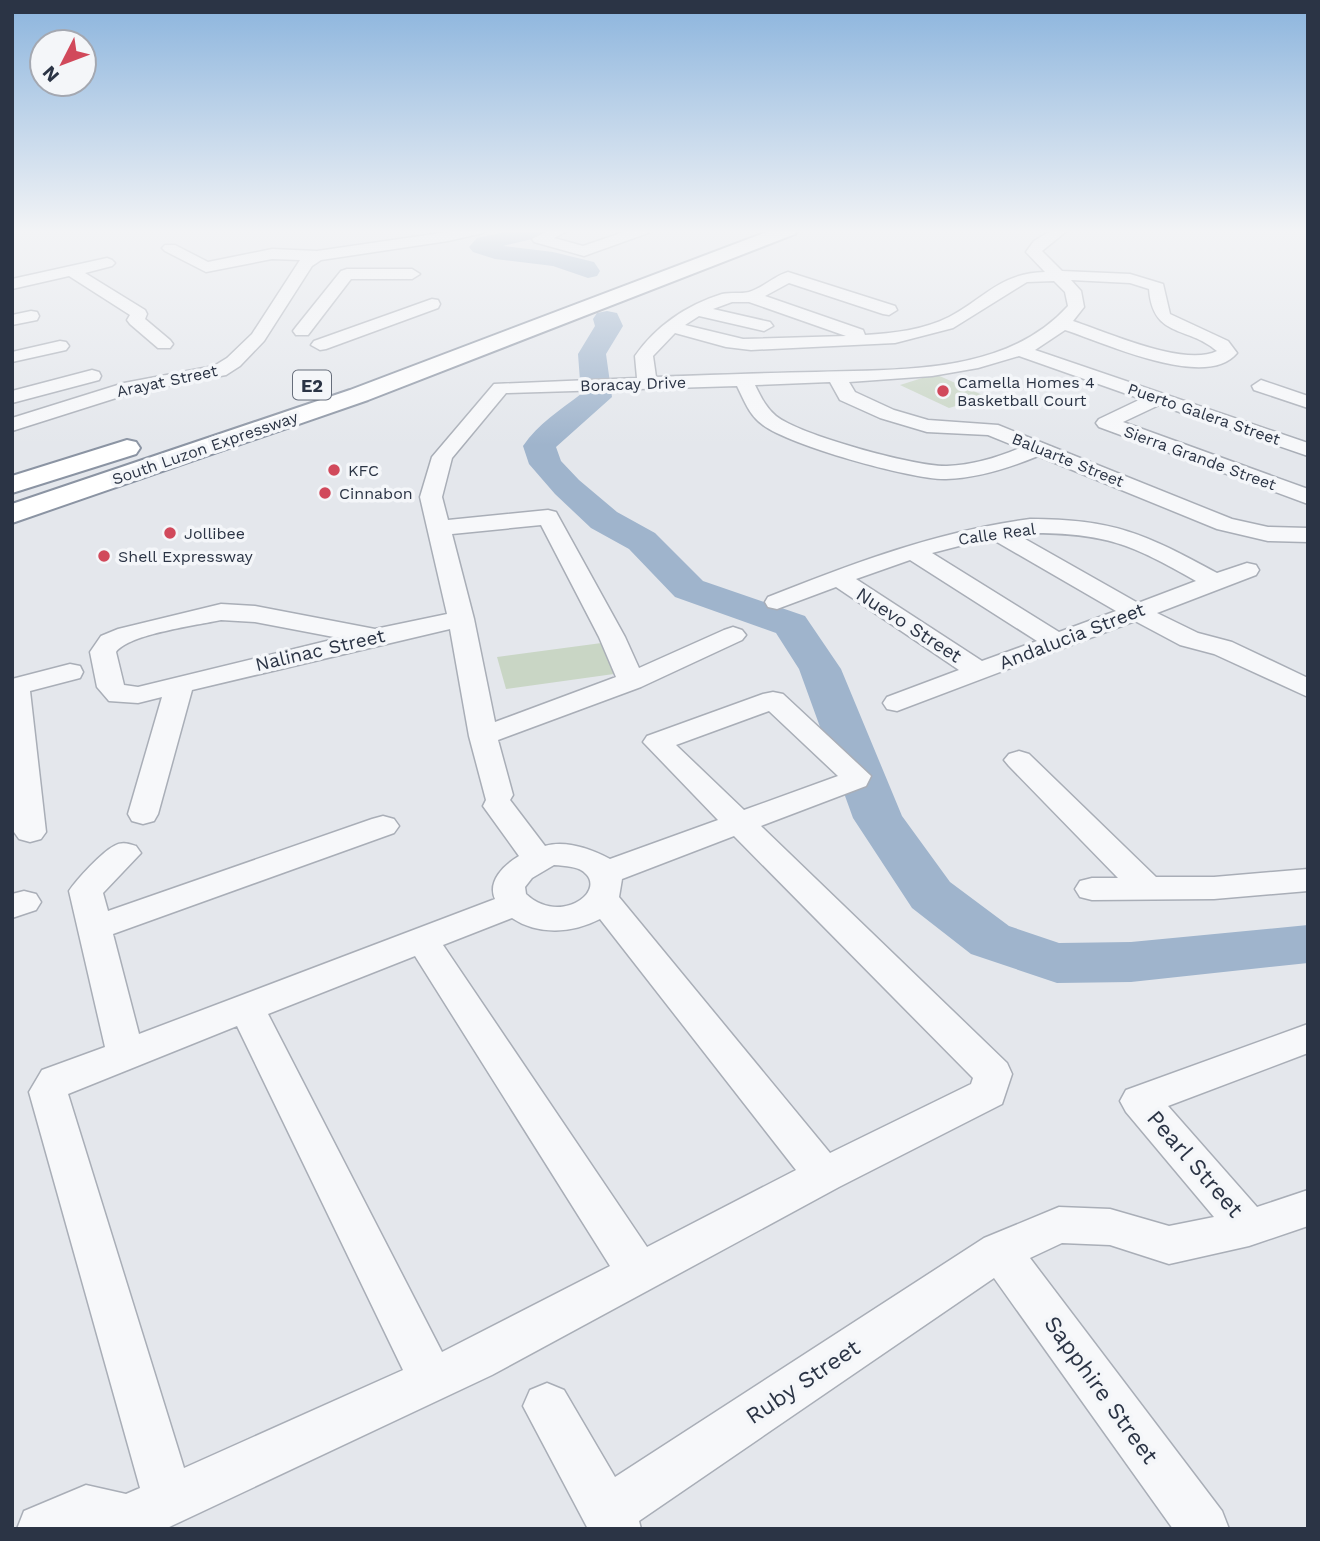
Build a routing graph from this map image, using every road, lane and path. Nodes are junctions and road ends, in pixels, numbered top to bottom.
1 (120, 302) edge
2 (281, 302) edge
3 (325, 302) edge
4 (427, 302) edge
5 (537, 302) edge
6 (601, 302) edge
7 (720, 302) edge
8 (765, 302) edge
9 (863, 302) edge
10 (986, 302) edge
11 (1075, 302) edge
12 (1158, 302) edge
13 (531, 304) dead end
14 (888, 310) dead end
15 (698, 311) junction
16 (31, 316) dead end
17 (12, 320) edge
18 (1064, 324) junction
19 (764, 326) dead end
20 (672, 327) junction
21 (263, 330) junction
22 (302, 331) junction
23 (874, 340) junction
24 (164, 344) dead end
25 (60, 346) dead end
26 (1021, 351) junction
27 (12, 357) edge
28 (92, 376) dead end
29 (837, 377) junction
30 (744, 381) junction
31 (647, 383) junction
32 (1261, 386) dead end
33 (359, 395) junction
34 (12, 397) edge
35 (1158, 398) junction
36 (1308, 402) edge
37 (12, 425) edge
38 (146, 441) dead end
39 (1039, 448) junction
40 (1308, 450) edge
41 (199, 478) dead end
42 (12, 485) edge
43 (1308, 497) edge
44 (12, 514) edge
45 (438, 528) junction
46 (996, 532) junction
47 (1308, 535) edge
48 (913, 551) junction
49 (1247, 570) dead end
50 (838, 578) junction
51 (1216, 582) junction
52 (777, 602) dead end
53 (1143, 609) junction
54 (461, 619) junction
55 (733, 635) dead end
56 (375, 637) junction
57 (1057, 642) junction
58 (979, 671) junction
59 (69, 672) dead end
60 (631, 681) junction
61 (1303, 681) edge
62 (180, 684) junction
63 (14, 686) edge
64 (897, 703) dead end
65 (483, 736) junction
66 (1019, 760) dead end
67 (143, 814) dead end
68 (383, 826) dead end
69 (30, 832) dead end
70 (125, 853) dead end
71 (537, 858) junction
72 (1308, 880) edge
73 (604, 886) junction
74 (1092, 889) dead end
75 (1148, 889) junction
76 (515, 904) junction
77 (95, 929) junction
78 (422, 940) junction
79 (246, 1007) junction
80 (1308, 1038) edge
81 (125, 1054) junction
82 (824, 1175) junction
83 (1308, 1208) edge
84 (1249, 1228) junction
85 (999, 1251) junction
86 (639, 1273) junction
87 (432, 1380) junction
88 (547, 1406) dead end
89 (139, 1517) edge
90 (612, 1520) edge
91 (1190, 1524) edge
92 (41, 1529) edge

1 - 24 street
2 - 21 street, Arayat Street
3 - 22 street
4 - 22 street
5 - 13 highway
6 - 33 highway, South Luzon Expressway / E2
7 - 15 street
8 - 23 street
9 - 14 street
10 - 23 street
11 - 18 street
12 - 18 street
15 - 19 street
15 - 20 street
16 - 17 street
18 - 26 street, Boracay Drive
20 - 23 street
20 - 31 street
21 - 22 street
21 - 37 street, Arayat Street
25 - 27 street
26 - 29 street, Boracay Drive
26 - 35 street, Puerto Galera Street
28 - 34 street
29 - 30 street, Boracay Drive
29 - 39 street, Baluarte Street
30 - 31 street, Boracay Drive
30 - 39 street
31 - 45 street, Boracay Drive
32 - 36 street
33 - 41 highway
33 - 44 highway, South Luzon Expressway / E2
35 - 40 street, Puerto Galera Street
35 - 43 street, Sierra Grande Street
38 - 42 highway, South Luzon Expressway
39 - 47 street, Baluarte Street
45 - 54 street, Boracay Drive
45 - 60 street
46 - 48 street, Calle Real
46 - 51 street, Calle Real
46 - 53 street
48 - 50 street, Calle Real
48 - 57 street
49 - 51 street, Andalucia Street
50 - 52 street, Calle Real
50 - 58 street, Nuevo Street
51 - 53 street, Andalucia Street
53 - 57 street, Andalucia Street
53 - 61 street
54 - 56 street, Nalinac Street
54 - 65 street, Boracay Drive
55 - 60 street
56 - 62 street, Nalinac Street
56 - 62 street, Nalinac Street
57 - 58 street, Andalucia Street
58 - 64 street, Andalucia Street
59 - 63 street
60 - 65 street
62 - 67 street
63 - 69 street
65 - 71 street, Boracay Drive
66 - 75 street
68 - 77 street
70 - 77 street
71 - 73 street
71 - 76 street
72 - 75 street
73 - 76 street
73 - 82 street
73 - 82 street
74 - 75 street
76 - 78 street
77 - 81 street
78 - 79 street
78 - 86 street
79 - 81 street
79 - 87 street
80 - 84 street, Pearl Street
81 - 89 street
82 - 86 street
83 - 84 street, Ruby Street
84 - 85 street, Ruby Street
85 - 90 street, Ruby Street
85 - 91 street, Sapphire Street
86 - 87 street
87 - 89 street
88 - 90 street
89 - 92 street

